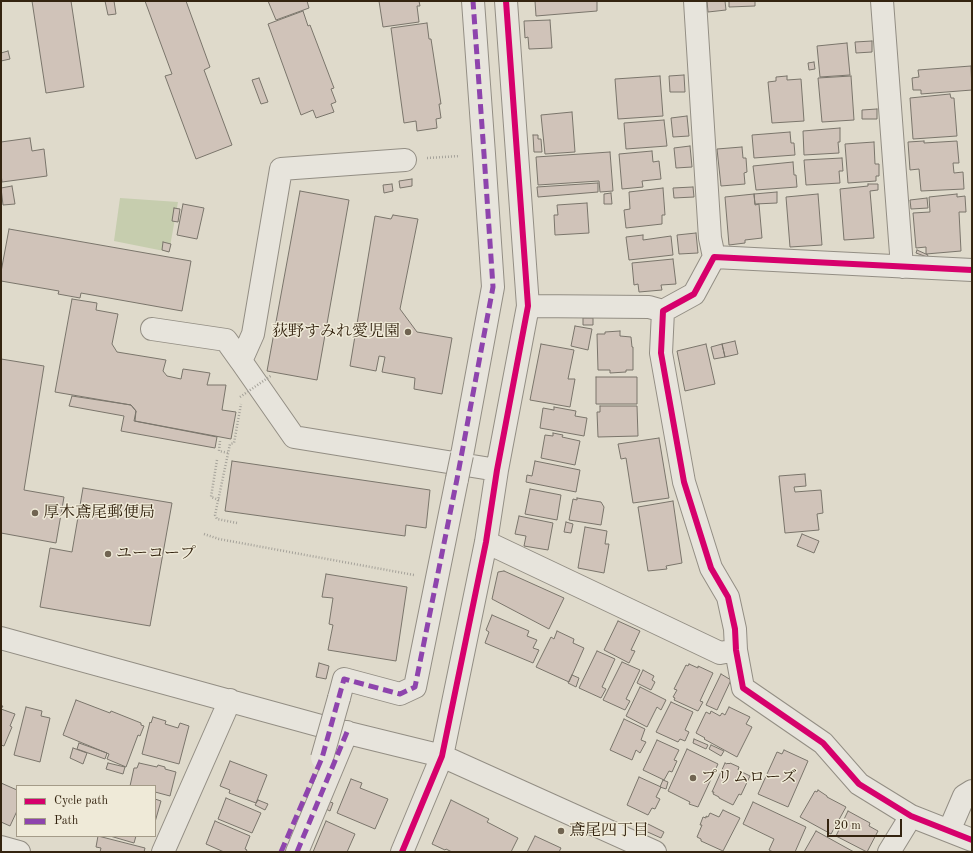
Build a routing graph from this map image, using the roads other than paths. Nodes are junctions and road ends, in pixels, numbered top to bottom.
1 (473, 1) edge
2 (506, 1) edge
3 (695, 1) edge
4 (882, 1) edge
5 (405, 160) dead end
6 (714, 257) junction
7 (902, 267) junction
8 (972, 270) edge
9 (528, 306) junction
10 (663, 311) junction
11 (152, 329) dead end
12 (241, 361) junction
13 (497, 470) junction
14 (486, 542) junction
15 (1, 638) edge
16 (736, 650) junction
17 (230, 700) junction
18 (347, 732) junction
19 (442, 756) junction
20 (972, 791) edge
21 (911, 816) junction
22 (949, 831) junction
23 (972, 840) edge
24 (1, 847) edge
25 (19, 852) edge
26 (163, 852) edge
27 (281, 852) edge
28 (297, 852) edge
29 (402, 852) edge
30 (655, 852) edge
31 (889, 852) edge

1 - 27 street, bridge
2 - 9 street
3 - 6 street
4 - 7 street
5 - 12 street
6 - 7 street
6 - 10 street
7 - 8 street
9 - 10 street
9 - 13 street
10 - 16 street
11 - 12 street
12 - 13 street
13 - 14 street
14 - 16 street
14 - 19 street
15 - 17 street
16 - 21 street
17 - 18 street
17 - 26 street
18 - 19 street
18 - 28 street
19 - 29 street
19 - 30 street
20 - 22 street
21 - 22 street
21 - 31 street
22 - 23 street
24 - 25 street

